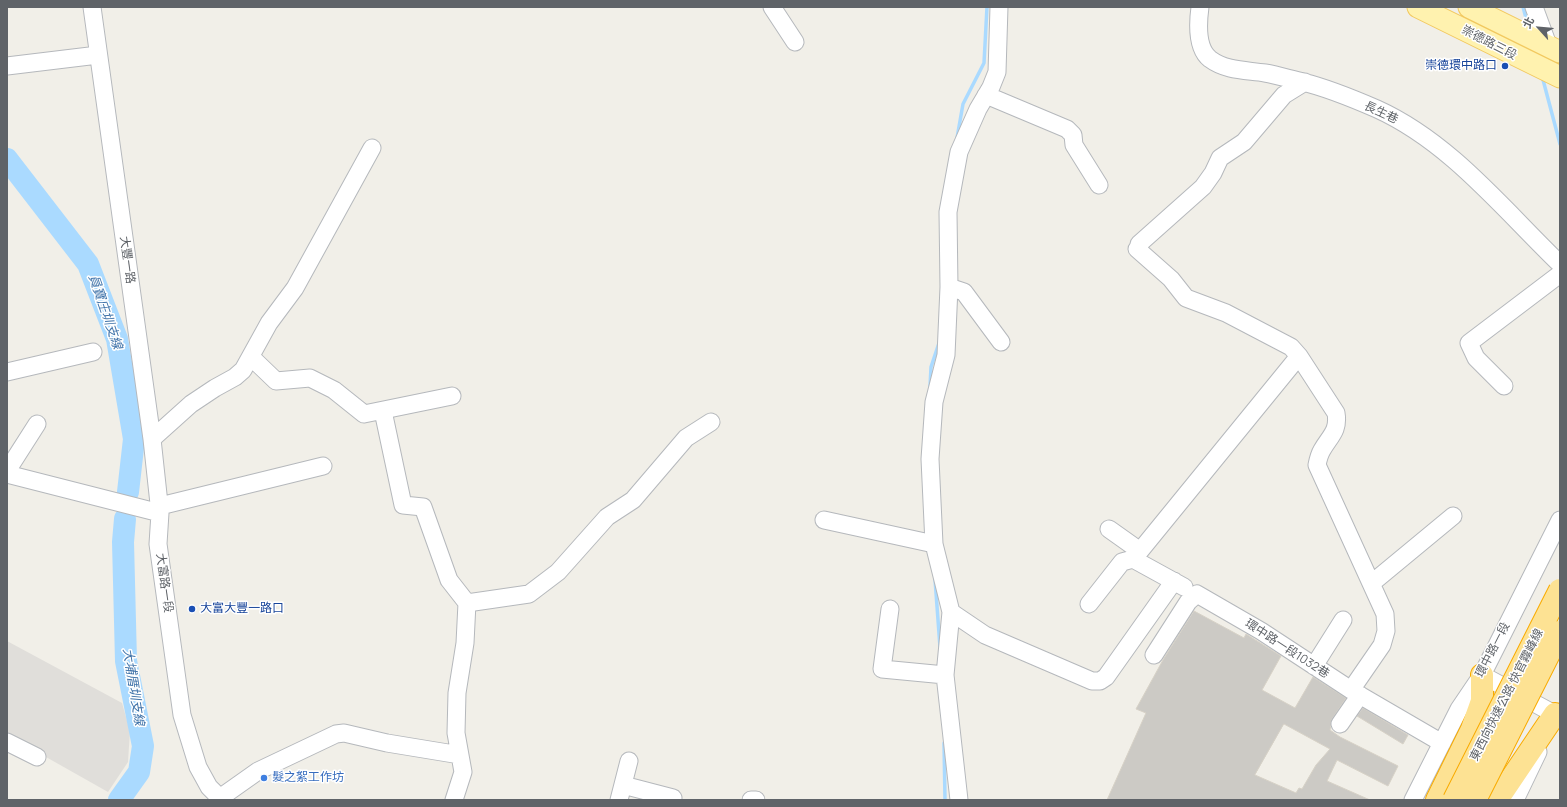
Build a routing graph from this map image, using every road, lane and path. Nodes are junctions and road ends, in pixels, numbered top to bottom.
1 (92, 7) edge
2 (772, 7) edge
3 (999, 7) edge
4 (1200, 7) edge
5 (1418, 7) edge
6 (1469, 7) edge
7 (1534, 7) edge
8 (795, 42) dead end
9 (1543, 43) edge
10 (98, 55) junction
11 (7, 66) edge
12 (1546, 71) edge
13 (1305, 82) junction
14 (986, 95) junction
15 (372, 148) dead end
16 (1099, 185) dead end
17 (1560, 264) edge
18 (1560, 274) edge
19 (949, 287) junction
20 (1001, 342) dead end
21 (93, 352) dead end
22 (1299, 356) junction
23 (251, 357) junction
24 (7, 372) edge
25 (1504, 386) dead end
26 (452, 396) dead end
27 (383, 412) junction
28 (711, 422) dead end
29 (37, 424) dead end
30 (152, 439) junction
31 (323, 466) dead end
32 (7, 471) edge
33 (7, 474) edge
34 (160, 510) junction
35 (1453, 516) dead end
36 (824, 520) dead end
37 (1560, 520) edge
38 (1109, 529) dead end
39 (934, 544) junction
40 (1174, 581) junction
41 (1372, 583) junction
42 (1560, 590) edge
43 (1197, 594) junction
44 (466, 603) junction
45 (1089, 604) dead end
46 (890, 609) dead end
47 (951, 612) junction
48 (1343, 620) dead end
49 (1560, 632) edge
50 (1154, 656) dead end
51 (1314, 666) junction
52 (945, 675) junction
53 (1482, 675) junction
54 (1356, 693) junction
55 (1558, 711) edge
56 (1340, 724) dead end
57 (7, 742) edge
58 (1442, 743) junction
59 (460, 755) junction
60 (37, 757) dead end
61 (629, 761) dead end
62 (621, 792) edge
63 (1444, 796) edge
64 (673, 798) dead end
65 (220, 799) edge
66 (454, 800) edge
67 (752, 800) edge
68 (756, 800) edge
69 (959, 800) edge
70 (1413, 800) edge
71 (1475, 800) edge
72 (1496, 800) edge
73 (1515, 800) edge

1 - 10 street, 大豐一路
2 - 8 street
3 - 14 street
4 - 13 street, 長生巷
5 - 12 main road, 崇德路三段
6 - 9 main road, 崇德路三段
7 - 9 street
10 - 11 street
10 - 30 street, 大豐一路
13 - 17 street, 長生巷
13 - 22 street
14 - 16 street
14 - 19 street
15 - 23 street
18 - 25 street
19 - 20 street
19 - 39 street
21 - 24 street
22 - 38 street
22 - 41 street
23 - 27 street
23 - 30 street
26 - 27 street
27 - 44 street
28 - 44 street
29 - 32 street
30 - 34 street, 大豐一路
31 - 34 street
33 - 34 street
34 - 65 street, 大富路一段
35 - 41 street
36 - 39 street
37 - 53 street, 環中路一段
39 - 47 street
40 - 43 street, 環中路一段1032巷
40 - 45 street, 環中路一段1032巷
40 - 47 street
41 - 54 street
42 - 63 highway, 東西向快速公路 快官霧峰線, bridge
43 - 50 street
43 - 51 street, 環中路一段1032巷
44 - 59 street
46 - 52 street
47 - 52 street
48 - 51 street
49 - 71 highway, 東西向快速公路 快官霧峰線, bridge
51 - 54 street, 環中路一段1032巷
52 - 69 street
53 - 55 street
53 - 58 street, 環中路一段
53 - 63 highway
54 - 56 street
54 - 58 street, 環中路一段1032巷
55 - 72 highway
55 - 73 street
57 - 60 street
58 - 70 street, 環中路一段
59 - 65 street
59 - 66 street
61 - 62 street
62 - 64 street
67 - 68 street

